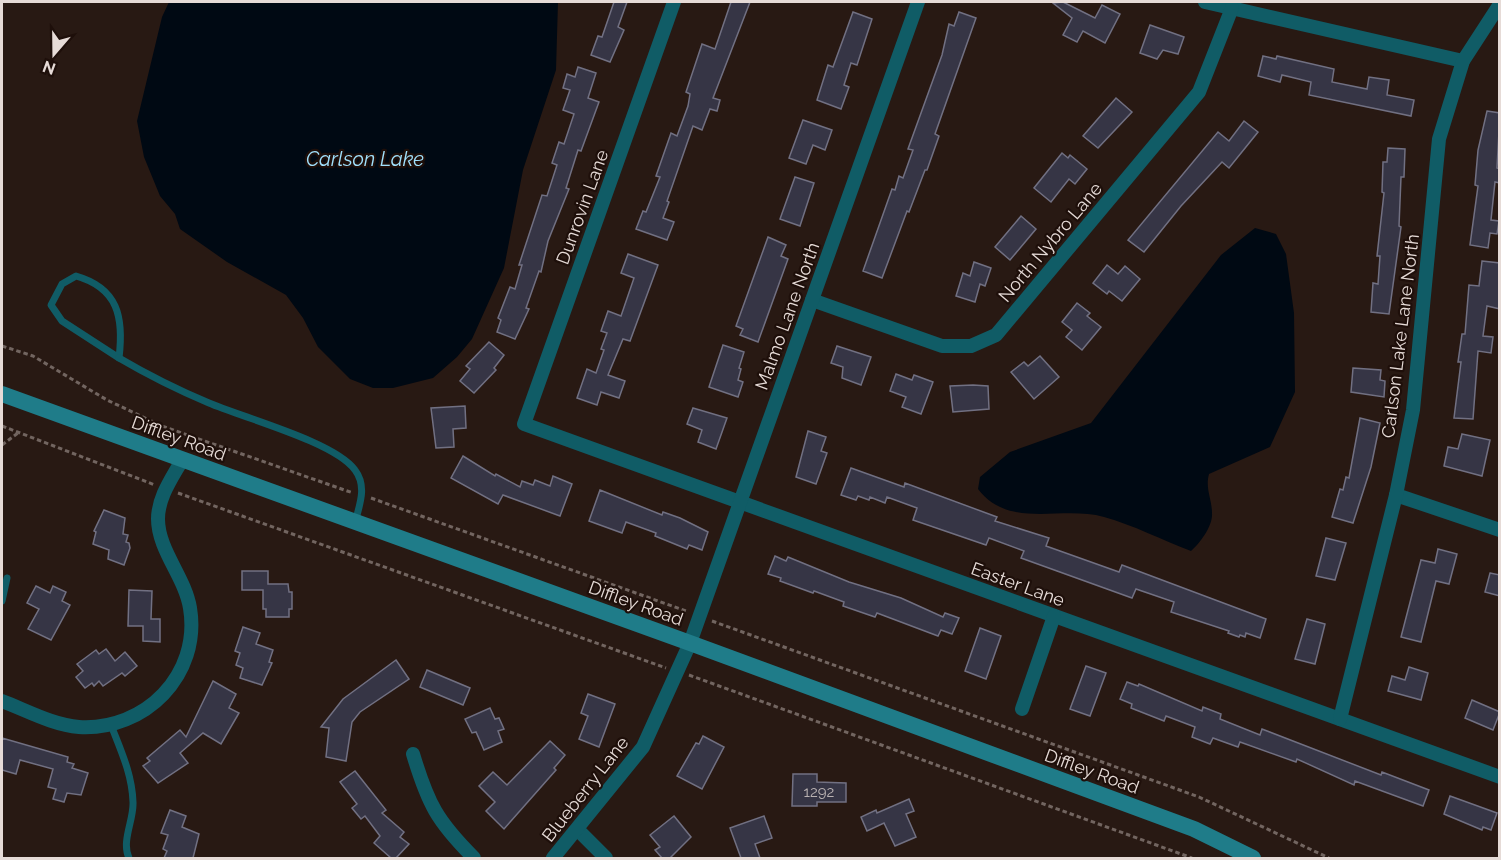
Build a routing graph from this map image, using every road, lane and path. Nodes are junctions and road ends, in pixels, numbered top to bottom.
1 (674, 2) edge
2 (918, 2) edge
3 (1205, 2) edge
4 (1500, 4) edge
5 (1232, 8) junction
6 (1463, 61) junction
7 (812, 300) junction
8 (2, 346) edge
9 (119, 357) junction
10 (2, 394) edge
11 (524, 424) joint
12 (2, 426) edge
13 (18, 433) junction
14 (2, 445) edge
15 (182, 460) junction
16 (167, 489) junction
17 (1396, 495) junction
18 (362, 496) junction
19 (740, 502) junction
20 (355, 523) junction
21 (1500, 530) edge
22 (7, 578) dead end
23 (2, 601) edge
24 (700, 616) junction
25 (1054, 616) junction
26 (690, 643) junction
27 (678, 671) junction
28 (2, 701) edge
29 (1022, 709) dead end
30 (1340, 719) junction
31 (111, 725) junction
32 (413, 754) dead end
33 (1500, 777) edge
34 (578, 830) junction
35 (129, 858) edge
36 (474, 858) edge
37 (553, 858) edge
38 (606, 858) edge
39 (1192, 858) edge
40 (1253, 858) edge
41 (1329, 858) edge

1 - 11 street, Dunrovin Lane
2 - 7 street, Malmo Lane North
3 - 5 street
4 - 6 street, Carlson Lake Lane North
5 - 6 street
5 - 7 street, North Nybro Lane
6 - 17 street, Carlson Lake Lane North
7 - 19 street, Malmo Lane North
8 - 18 path
9 - 9 lane
9 - 18 lane
10 - 15 main road, Diffley Road
11 - 19 street, Easter Lane
12 - 13 path
13 - 14 path
13 - 16 path
15 - 16 street
15 - 20 main road, Diffley Road
16 - 27 path
16 - 31 street
17 - 21 street
17 - 30 street, Carlson Lake Lane North
18 - 20 lane
18 - 24 path
19 - 24 street, Malmo Lane North
19 - 25 street, Easter Lane
20 - 26 main road, Diffley Road
22 - 23 lane
24 - 26 street, Malmo Lane North
24 - 41 path
25 - 29 street
25 - 30 street, Easter Lane
26 - 27 street, Blueberry Lane
26 - 40 main road, Diffley Road
27 - 34 street, Blueberry Lane
27 - 39 path
28 - 31 street
30 - 33 street, Easter Lane
31 - 35 lane
32 - 36 street
34 - 37 street, Blueberry Lane
34 - 38 street

